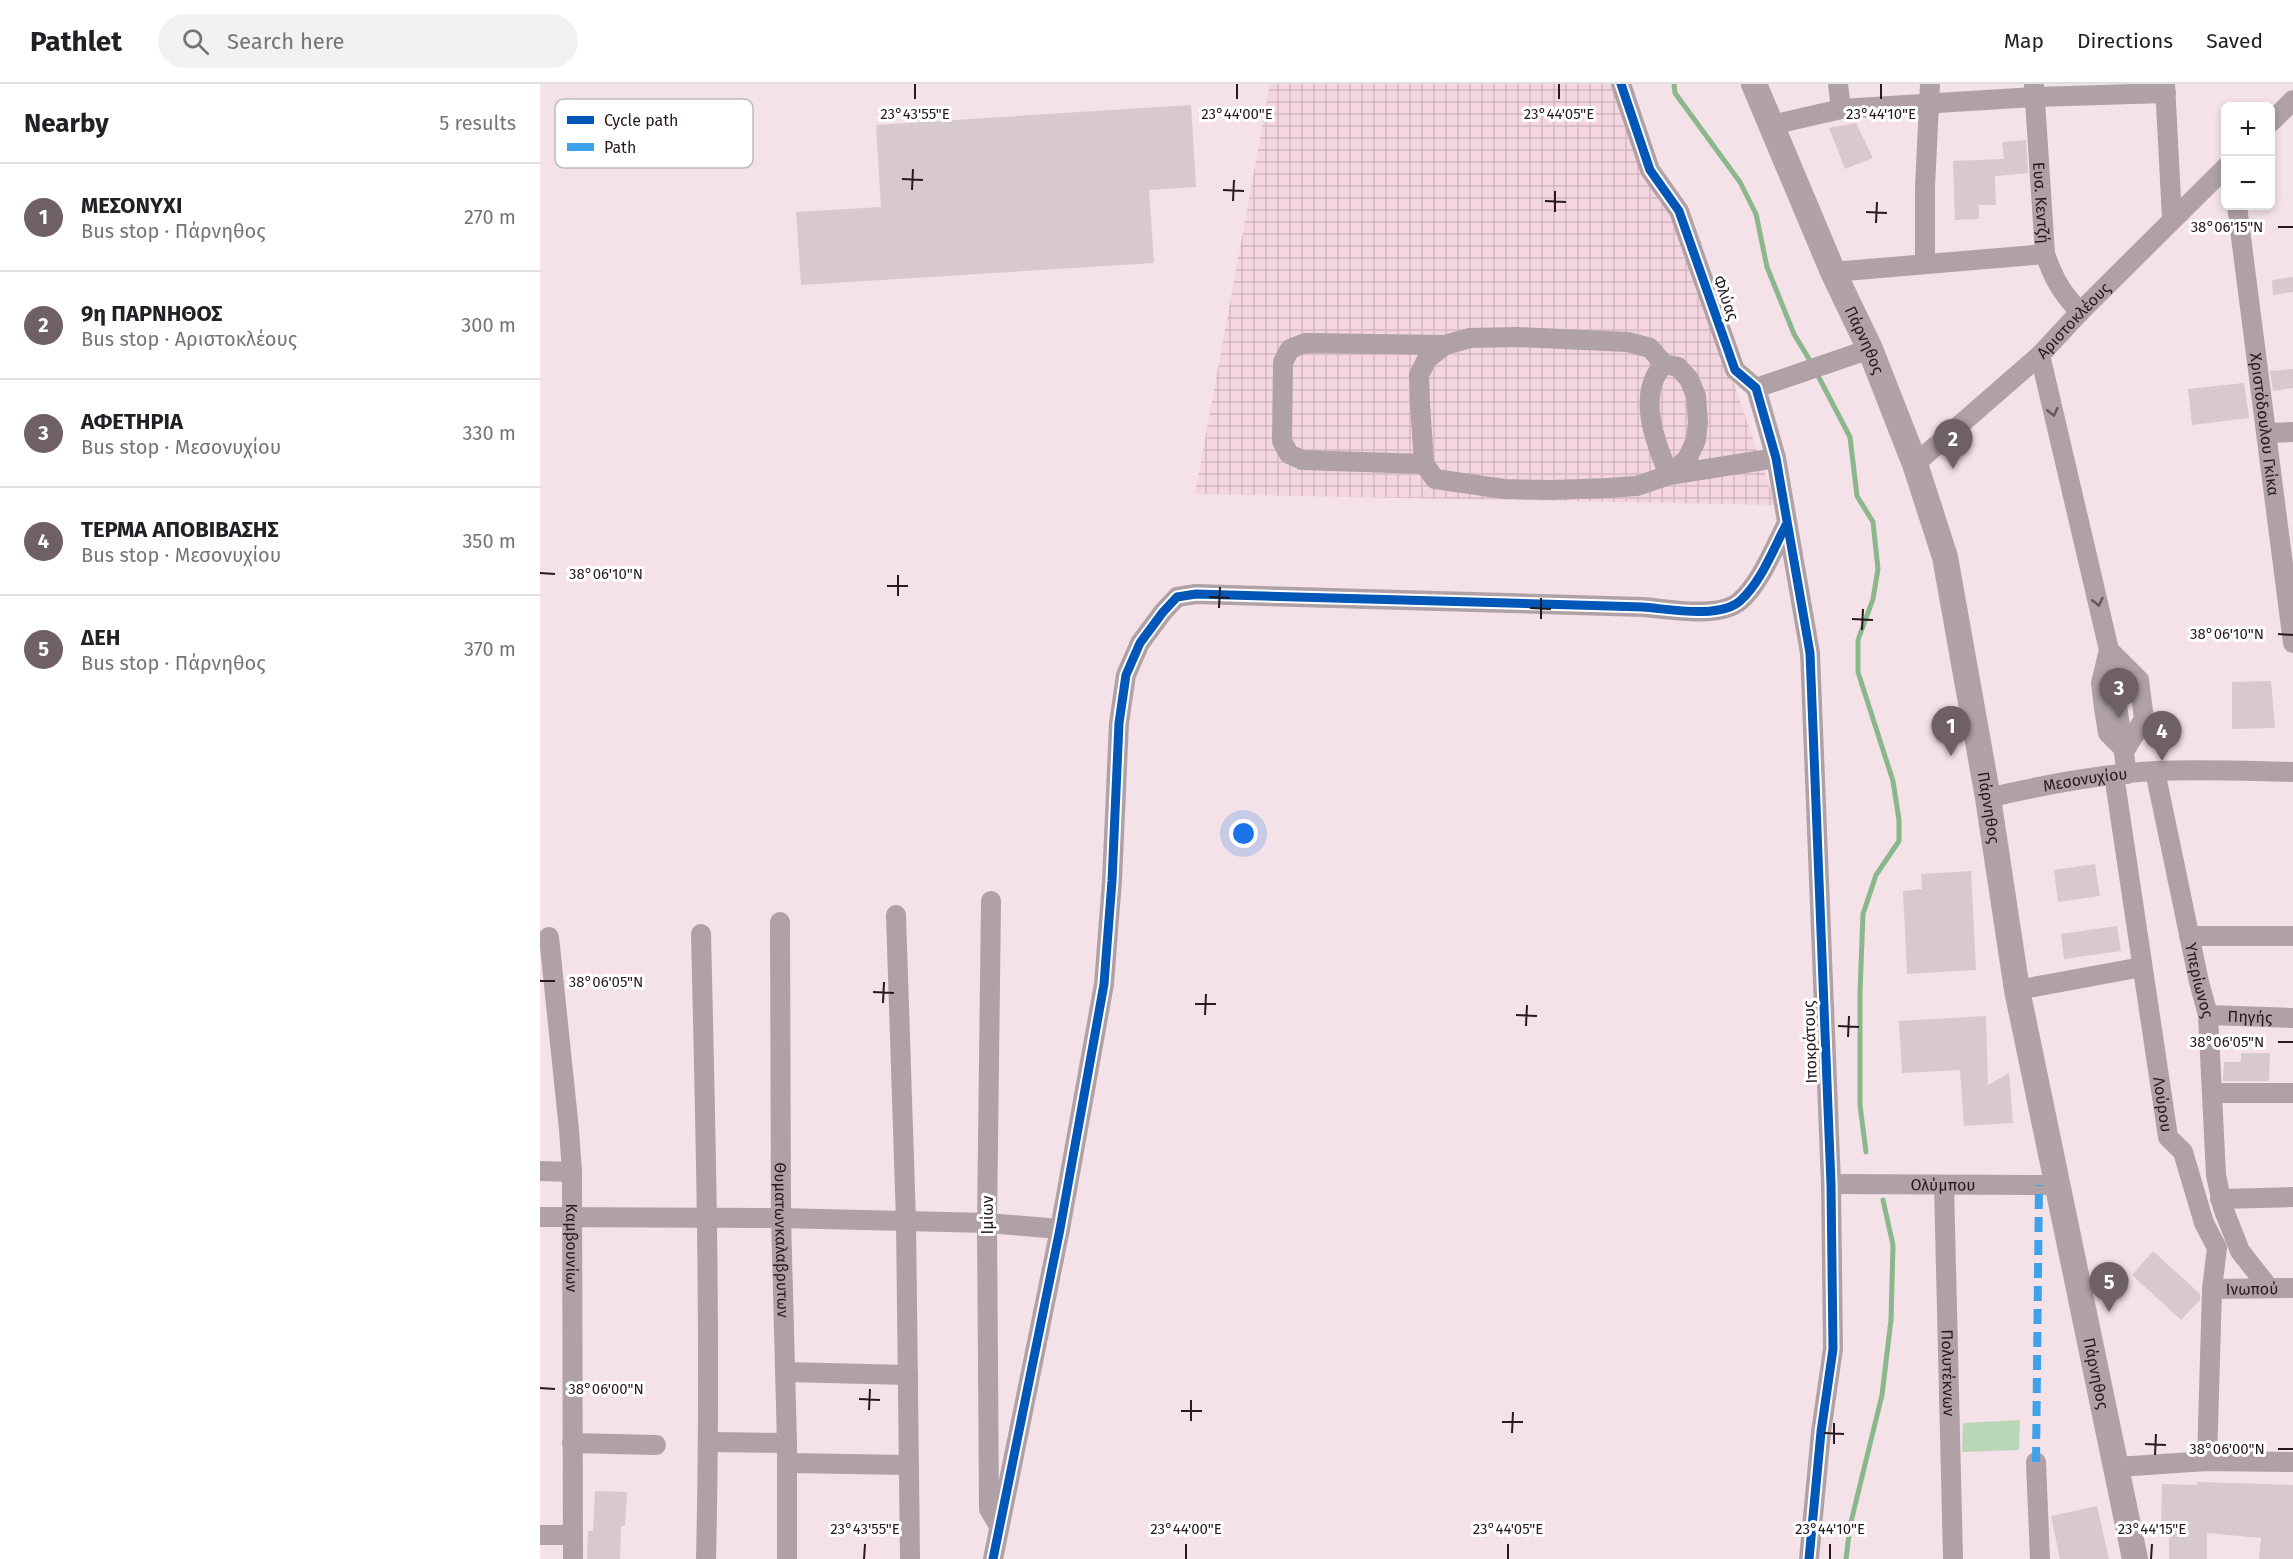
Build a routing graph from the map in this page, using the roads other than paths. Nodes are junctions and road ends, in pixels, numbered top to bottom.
1 (1621, 84) edge
2 (1754, 84) edge
3 (1838, 84) edge
4 (1930, 84) edge
5 (2166, 88) edge
6 (2035, 91) edge
7 (2293, 100) edge
8 (1930, 104) junction
9 (1840, 109) junction
10 (2275, 119) edge
11 (1772, 126) junction
12 (2221, 172) edge
13 (2238, 210) edge
14 (2172, 219) junction
15 (2045, 254) junction
16 (1925, 264) junction
17 (1833, 272) junction
18 (2080, 312) junction
19 (1445, 345) junction
20 (1859, 353) junction
21 (2040, 355) junction
22 (1664, 364) junction
23 (1756, 388) junction
24 (2293, 432) edge
25 (2267, 433) junction
26 (1776, 459) junction
27 (1424, 464) junction
28 (1915, 464) junction
29 (1669, 475) junction
30 (1786, 525) junction
31 (2293, 643) edge
32 (2109, 650) junction
33 (2125, 750) junction
34 (2155, 771) junction
35 (2293, 771) edge
36 (2121, 775) junction
37 (1988, 798) junction
38 (991, 901) dead end
39 (896, 915) dead end
40 (780, 922) dead end
41 (702, 934) dead end
42 (2189, 936) junction
43 (2293, 936) edge
44 (549, 937) dead end
45 (2142, 967) junction
46 (2016, 990) junction
47 (2208, 1015) junction
48 (2293, 1018) edge
49 (2213, 1093) junction
50 (2293, 1093) edge
51 (540, 1171) edge
52 (572, 1172) junction
53 (1831, 1184) junction
54 (1944, 1185) junction
55 (2056, 1185) junction
56 (2293, 1197) edge
57 (2220, 1199) junction
58 (540, 1217) edge
59 (573, 1218) junction
60 (708, 1218) junction
61 (781, 1218) junction
62 (906, 1221) junction
63 (987, 1223) junction
64 (1060, 1229) junction
65 (2269, 1288) junction
66 (2212, 1289) junction
67 (2292, 1292) edge
68 (785, 1372) junction
69 (908, 1375) junction
70 (709, 1442) junction
71 (572, 1443) junction
72 (787, 1443) junction
73 (656, 1445) dead end
74 (2207, 1461) junction
75 (2036, 1462) dead end
76 (2293, 1462) edge
77 (787, 1463) junction
78 (909, 1465) junction
79 (2117, 1467) junction
80 (999, 1526) junction
81 (540, 1535) edge
82 (572, 1535) junction
83 (573, 1559) edge
84 (706, 1559) edge
85 (787, 1559) edge
86 (910, 1559) edge
87 (993, 1559) edge
88 (1809, 1559) edge
89 (1953, 1559) edge
90 (2040, 1559) edge
91 (2135, 1559) edge

1 - 23 street, Φλύας
2 - 11 main road, Πάρνηθος
3 - 9 street
4 - 8 street
5 - 6 street
5 - 14 street
6 - 8 street
6 - 15 street, Ευσ. Κεντζή
7 - 10 street
8 - 9 street
8 - 16 street
9 - 11 street
11 - 17 main road, Πάρνηθος
12 - 14 street, Αριστοκλέους
13 - 25 street, Χριστόδουλου Γκίκα
14 - 18 street, Αριστοκλέους
15 - 16 street
15 - 18 street, Ευσ. Κεντζή
16 - 17 street
17 - 20 main road, Πάρνηθος
18 - 21 street, Αριστοκλέους
19 - 22 street
19 - 27 street
19 - 27 street
20 - 23 street
20 - 28 main road, Πάρνηθος
21 - 28 street, Αριστοκλέους
21 -> 32 street, Λούρου
22 - 29 street
22 - 29 street
23 - 26 street
24 - 25 street
25 - 31 street, Χριστόδουλου Γκίκα
26 - 29 street
26 - 30 street
27 - 29 street
28 - 37 main road, Πάρνηθος
30 - 53 street, Ιποκράτους
30 - 64 street
32 - 33 street, Λούρου
32 - 33 street
33 - 36 street, Λούρου
34 - 35 street, Μεσονυχίου
34 - 36 street, Μεσονυχίου
34 - 42 street, Υπερίωνος
36 - 37 street, Μεσονυχίου
36 - 45 street, Λούρου
37 - 46 main road, Πάρνηθος
38 - 63 street, Ιμίων
39 - 62 street
40 - 61 street, Θυματωνκαλαβρυτων
41 - 60 street
42 - 43 street
42 - 47 street, Υπερίωνος
44 - 52 street, Καμβουνίων
45 - 46 street
45 - 66 street, Λούρου
46 - 55 main road, Πάρνηθος
47 - 48 street, Πηγής
47 - 49 street, Υπερίωνος
49 - 50 street
49 - 57 street, Υπερίωνος
51 - 52 street
52 - 59 street, Καμβουνίων
53 - 54 street, Ολύμπου
53 - 88 street, Ιποκράτους
54 - 55 street, Ολύμπου
54 - 89 street, Πολυτέκνων
55 - 79 main road, Πάρνηθος
56 - 57 street
57 - 65 street, Υπερίωνος
58 - 59 street
59 - 60 street
59 - 71 street, Καμβουνίων
60 - 61 street
60 - 70 street
61 - 62 street
61 - 68 street, Θυματωνκαλαβρυτων
62 - 63 street
62 - 69 street
63 - 64 street
63 - 80 street, Ιμίων
64 - 80 street
65 - 66 street, Ινωπού
65 - 67 street, Ινωπού
66 - 74 street, Λούρου
68 - 69 street
68 - 72 street, Θυματωνκαλαβρυτων
69 - 78 street
70 - 72 street
70 - 84 street
71 - 73 street
71 - 82 street, Καμβουνίων
72 - 77 street, Θυματωνκαλαβρυτων
74 - 76 street
74 - 79 street
75 - 90 street
77 - 78 street
77 - 85 street, Θυματωνκαλαβρυτων
78 - 86 street
79 - 91 main road, Πάρνηθος
80 - 87 street
81 - 82 street
82 - 83 street, Καμβουνίων

